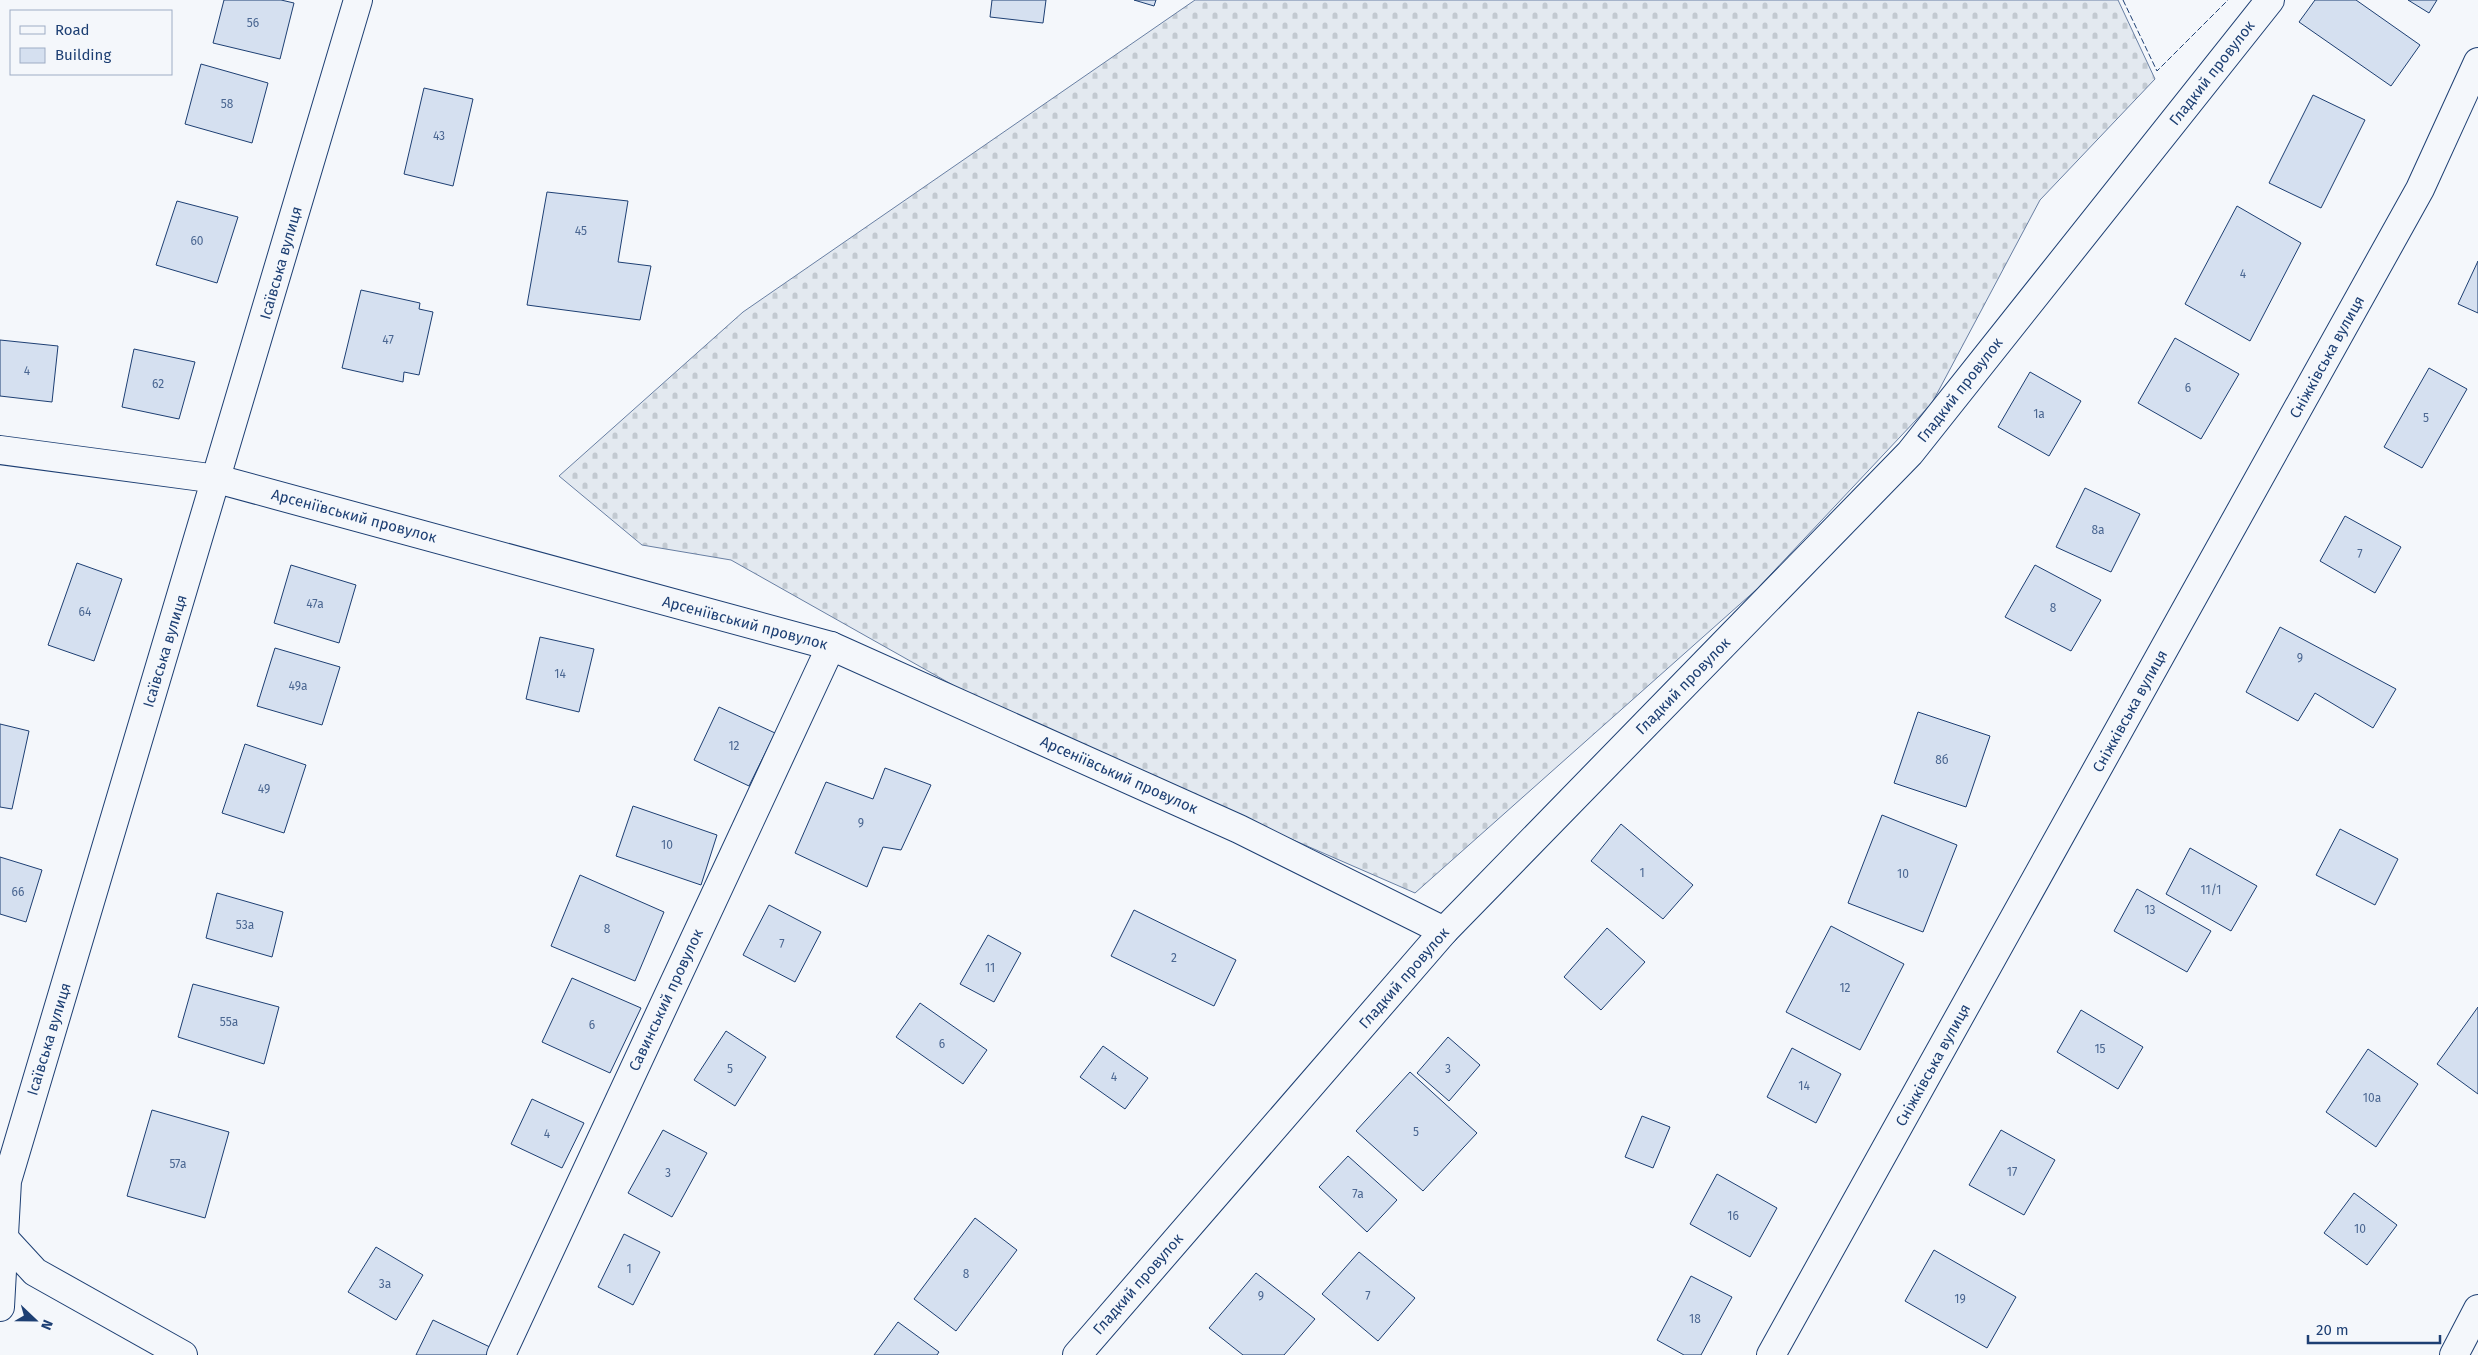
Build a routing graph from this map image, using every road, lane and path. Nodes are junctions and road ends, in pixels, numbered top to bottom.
1 (358, 0) edge
2 (2270, 0) edge
3 (2478, 62) edge
4 (0, 450) edge
5 (217, 479) junction
6 (830, 646) junction
7 (1444, 931) junction
8 (2, 1237) edge
9 (0, 1307) edge
10 (2478, 1309) edge
11 (182, 1355) edge
12 (501, 1355) edge
13 (1077, 1355) edge
14 (1771, 1355) edge
15 (2454, 1355) edge

1 - 5 street, Ісаївська вулиця
2 - 7 street, Гладкий провулок
3 - 14 street, Сніжківська вулиця
4 - 5 street, Арсеніївський провулок
5 - 6 street, Арсеніївський провулок
5 - 8 street, Ісаївська вулиця
6 - 7 street, Арсеніївський провулок
6 - 12 street, Савинський провулок
7 - 13 street, Гладкий провулок
8 - 9 street, Ісаївська вулиця
8 - 11 street
10 - 15 street

